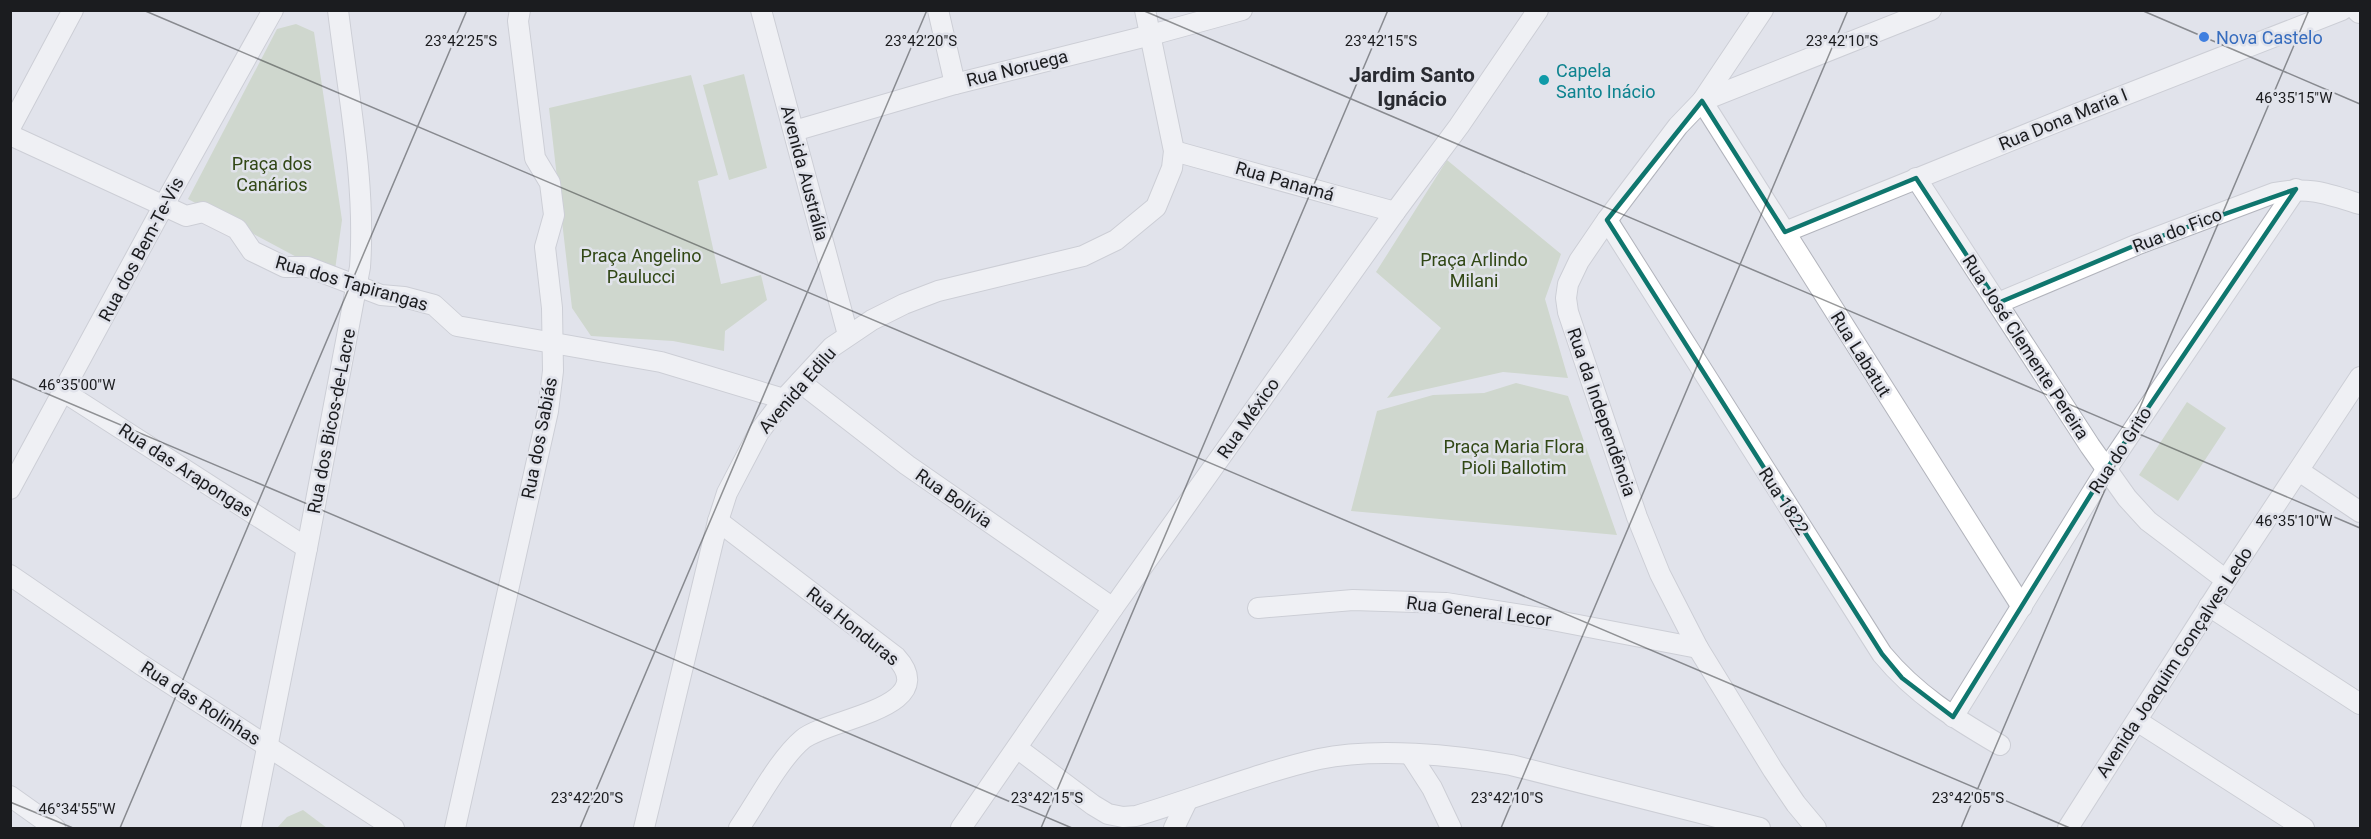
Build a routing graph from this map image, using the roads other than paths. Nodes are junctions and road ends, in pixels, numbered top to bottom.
1 (73, 10) edge
2 (273, 10) edge
3 (520, 10) edge
4 (761, 10) edge
5 (938, 10) edge
6 (1145, 10) edge
7 (1242, 10) edge
8 (1538, 10) edge
9 (1763, 10) edge
10 (1931, 10) edge
11 (2342, 10) edge
12 (337, 11) edge
13 (1151, 35) junction
14 (955, 84) junction
15 (1702, 101) junction
16 (10, 128) edge
17 (794, 131) junction
18 (10, 135) edge
19 (1174, 151) junction
20 (1916, 178) junction
21 (2296, 189) junction
22 (2361, 204) edge
23 (164, 205) junction
24 (1395, 212) junction
25 (1607, 220) junction
26 (1785, 232) junction
27 (357, 286) junction
28 (1998, 303) junction
29 (848, 335) junction
30 (550, 342) junction
31 (2361, 376) edge
32 (800, 382) junction
33 (64, 392) junction
34 (784, 399) junction
35 (2106, 470) junction
36 (2299, 471) junction
37 (10, 489) edge
38 (2361, 512) edge
39 (718, 521) junction
40 (307, 548) junction
41 (10, 575) edge
42 (2226, 580) junction
43 (2209, 606) junction
44 (2022, 607) junction
45 (1113, 608) junction
46 (1258, 608) dead end
47 (1698, 648) junction
48 (2361, 704) edge
49 (1953, 717) junction
50 (2137, 721) junction
51 (268, 746) junction
52 (2000, 746) dead end
53 (1017, 748) junction
54 (1410, 754) junction
55 (10, 796) edge
56 (1188, 801) junction
57 (1126, 823) edge
58 (1808, 827) edge
59 (56, 828) edge
60 (250, 828) edge
61 (394, 828) edge
62 (455, 828) edge
63 (644, 828) edge
64 (739, 828) edge
65 (961, 828) edge
66 (1174, 828) edge
67 (1451, 828) edge
68 (1760, 828) edge
69 (2068, 828) edge
70 (2304, 828) edge

1 - 16 street
2 - 23 street, Rua dos Bem-Te-Vis
3 - 30 street, Rua dos Sabiás
4 - 17 street, Avenida Austrália
5 - 14 street
6 - 13 street, Avenida Edilu
7 - 13 street, Rua Noruega
8 - 24 street, Rua México
9 - 15 street, Rua da Independência
10 - 15 street
11 - 20 street, Rua Dona Maria I
12 - 27 street, Rua dos Bicos-de-Lacre
13 - 14 street, Rua Noruega
13 - 19 street, Avenida Edilu
14 - 17 street, Rua Noruega
15 - 25 street, Rua da Independência
15 - 26 street, Rua Labatut
17 - 29 street, Avenida Austrália
18 - 23 street, Rua dos Tapirangas
19 - 24 street, Rua Panamá
19 - 29 street, Avenida Edilu
20 - 26 street, Rua Dona Maria I
20 - 28 street, Rua José Clemente Pereira
21 - 22 street, Rua do Fico
21 - 28 street, Rua do Fico
21 - 35 street, Rua do Grito
23 - 27 street, Rua dos Tapirangas
23 - 33 street, Rua dos Bem-Te-Vis
24 - 45 street, Rua México
25 - 47 street, Rua da Independência
25 - 49 street, Rua 1822
26 - 44 street, Rua Labatut
27 - 30 street, Rua dos Tapirangas
27 - 40 street, Rua dos Bicos-de-Lacre
28 - 35 street, Rua José Clemente Pereira
29 - 32 street, Avenida Edilu
30 - 34 street, Rua dos Tapirangas
30 - 62 street, Rua dos Sabiás
31 - 36 street, Avenida Joaquim Gonçalves Ledo
32 - 34 street, Avenida Edilu
32 - 45 street, Rua Bolívia
33 - 37 street, Rua dos Bem-Te-Vis
33 - 40 street, Rua das Arapongas
34 - 39 street, Avenida Edilu
35 - 42 street, Rua José Clemente Pereira
35 - 44 street, Rua do Grito
36 - 38 street
36 - 42 street, Avenida Joaquim Gonçalves Ledo
39 - 63 street, Avenida Edilu
39 - 64 street, Rua Honduras
40 - 51 street, Rua dos Bicos-de-Lacre
41 - 51 street, Rua das Rolinhas
42 - 43 street, Avenida Joaquim Gonçalves Ledo
43 - 48 street
43 - 50 street, Avenida Joaquim Gonçalves Ledo
44 - 49 street, Rua do Grito
45 - 53 street, Rua México
46 - 47 street, Rua General Lecor
47 - 58 street, Rua da Independência
49 - 52 street, Rua 1822
50 - 69 street, Avenida Joaquim Gonçalves Ledo
50 - 70 street
51 - 60 street, Rua dos Bicos-de-Lacre
51 - 61 street, Rua das Rolinhas
53 - 57 street
53 - 65 street, Rua México
54 - 56 street
54 - 67 street
54 - 68 street
55 - 59 street
56 - 57 street
56 - 66 street

